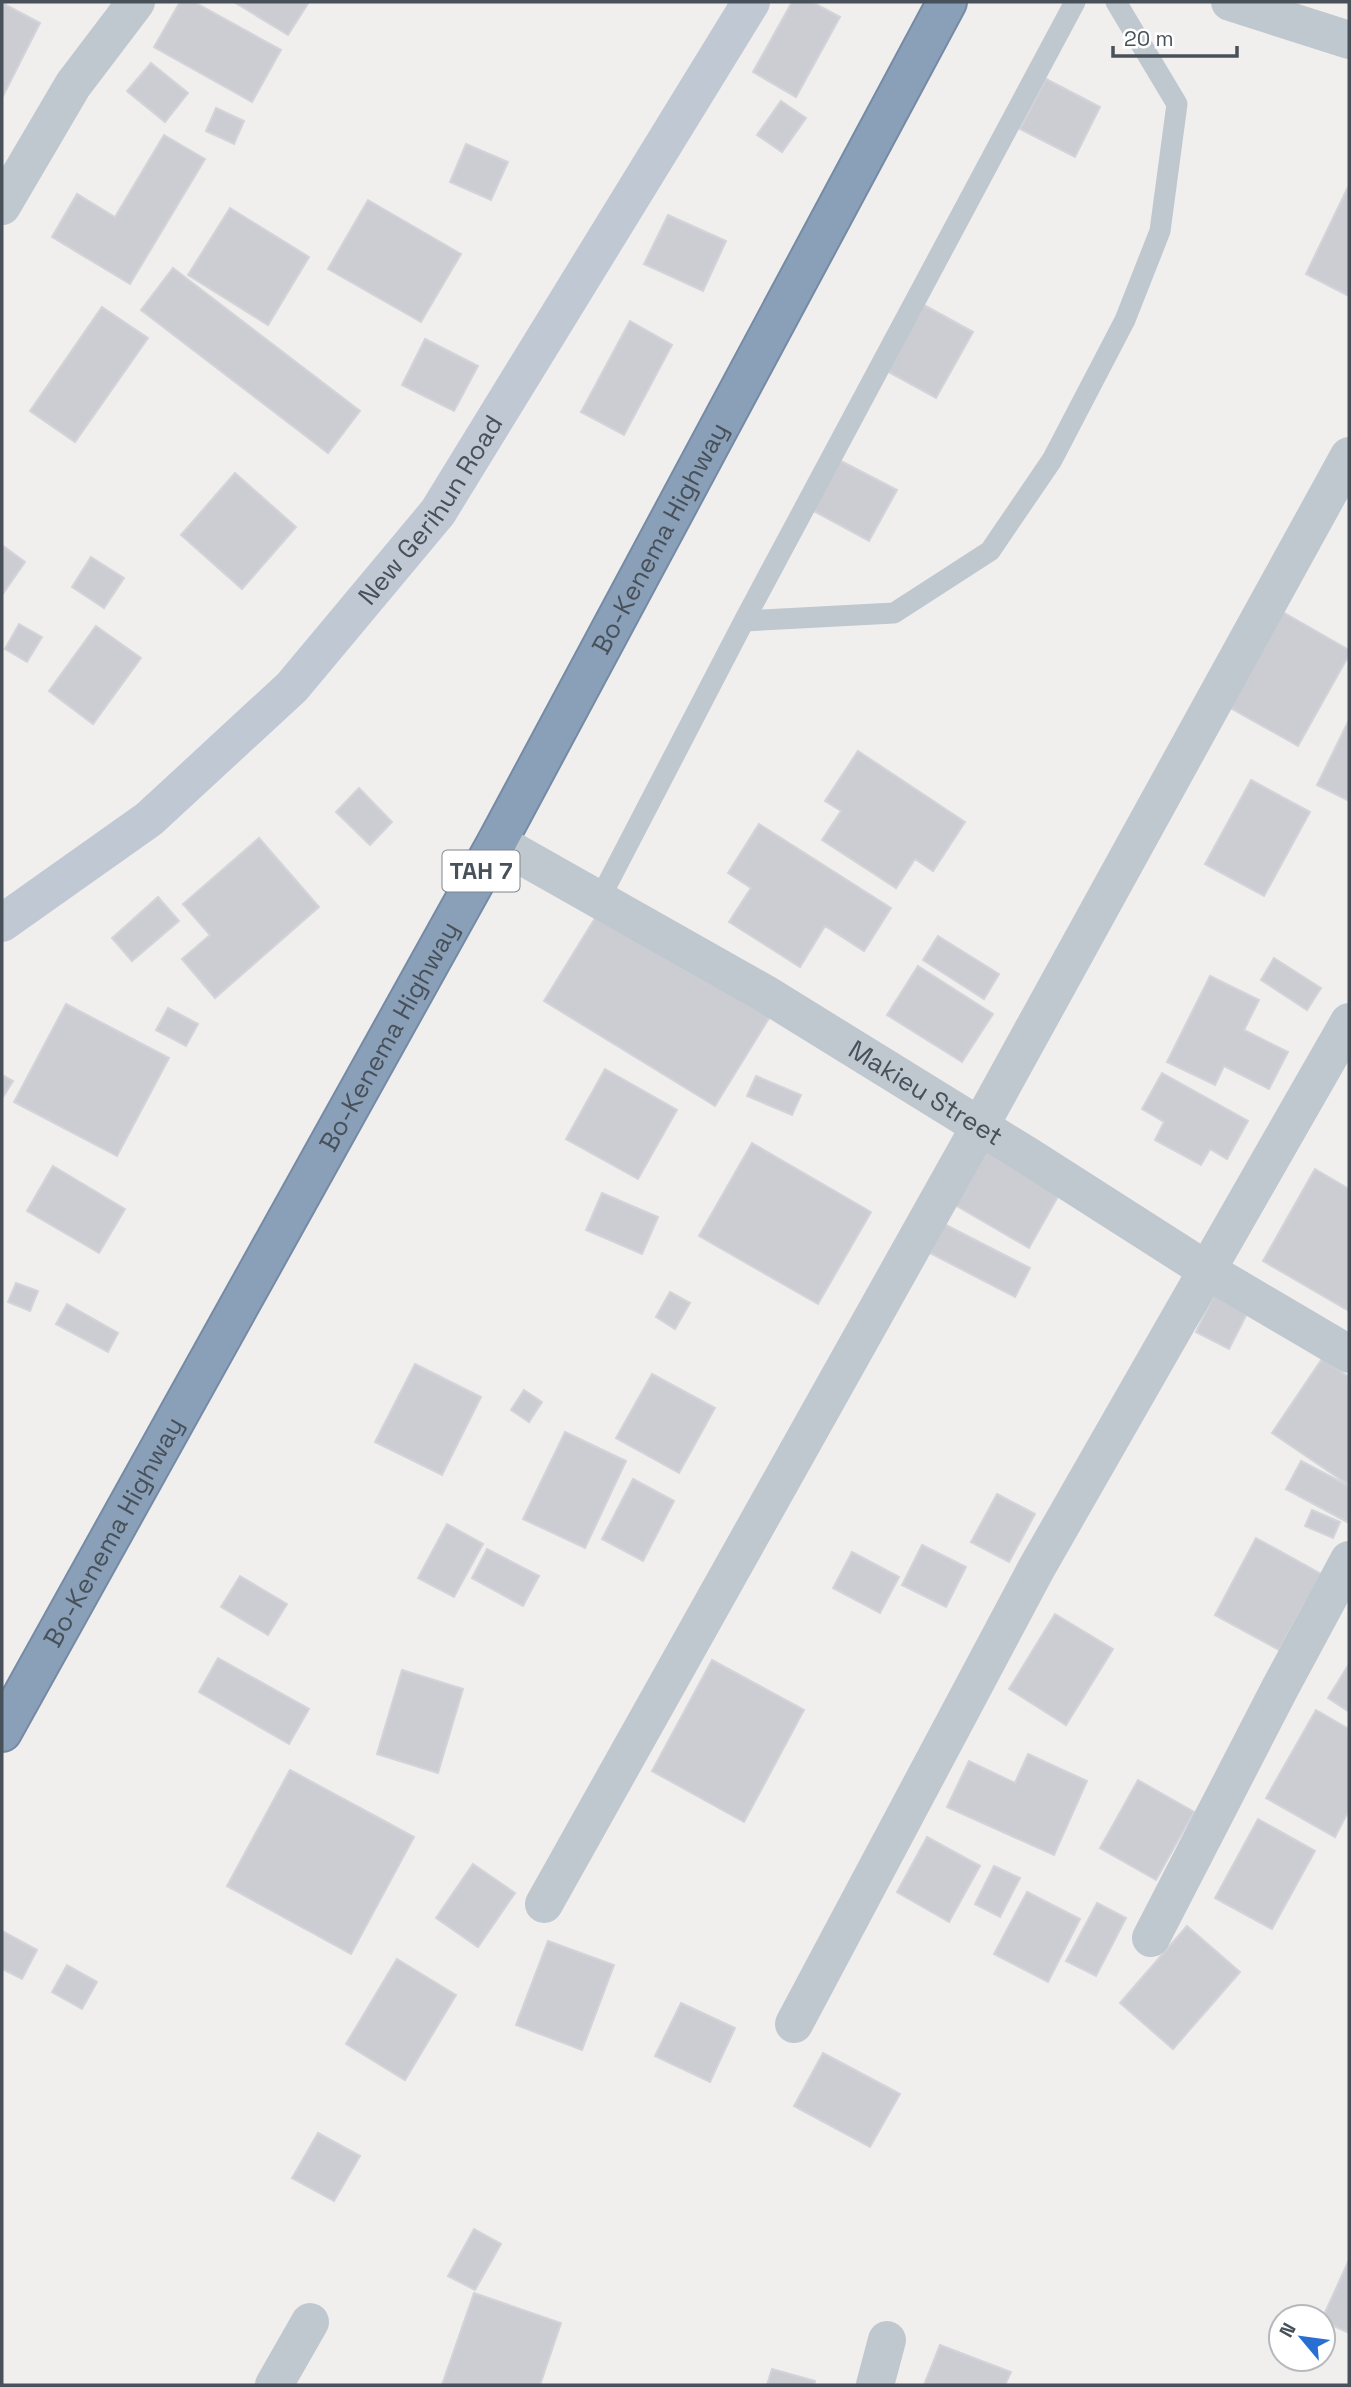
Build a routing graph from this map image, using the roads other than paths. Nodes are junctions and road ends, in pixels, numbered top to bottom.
1 (136, 2) edge
2 (751, 2) edge
3 (947, 2) edge
4 (1075, 2) edge
5 (1116, 2) edge
6 (1230, 2) edge
7 (1349, 40) edge
8 (2, 206) edge
9 (1349, 456) edge
10 (744, 621) junction
11 (497, 842) junction
12 (599, 900) junction
13 (2, 923) edge
14 (1349, 1022) edge
15 (980, 1126) junction
16 (1208, 1271) junction
17 (1349, 1354) edge
18 (1349, 1560) edge
19 (2, 1731) edge
20 (544, 1904) dead end
21 (1151, 1938) dead end
22 (794, 2024) dead end
23 (310, 2322) dead end
24 (887, 2340) dead end
25 (274, 2385) edge
26 (875, 2385) edge

1 - 8 street
2 - 13 street, New Gerihun Road
3 - 11 highway, Bo-Kenema Highway / TAH 7
4 - 10 lane
5 - 10 lane
6 - 7 street
9 - 15 street
10 - 12 lane
11 - 12 street, Makieu Street
11 - 19 highway, Bo-Kenema Highway / TAH 7
12 - 15 street, Makieu Street
14 - 16 street
15 - 16 street, Makieu Street
15 - 20 street
16 - 17 street, Makieu Street
16 - 22 street
18 - 21 street
23 - 25 street
24 - 26 street

